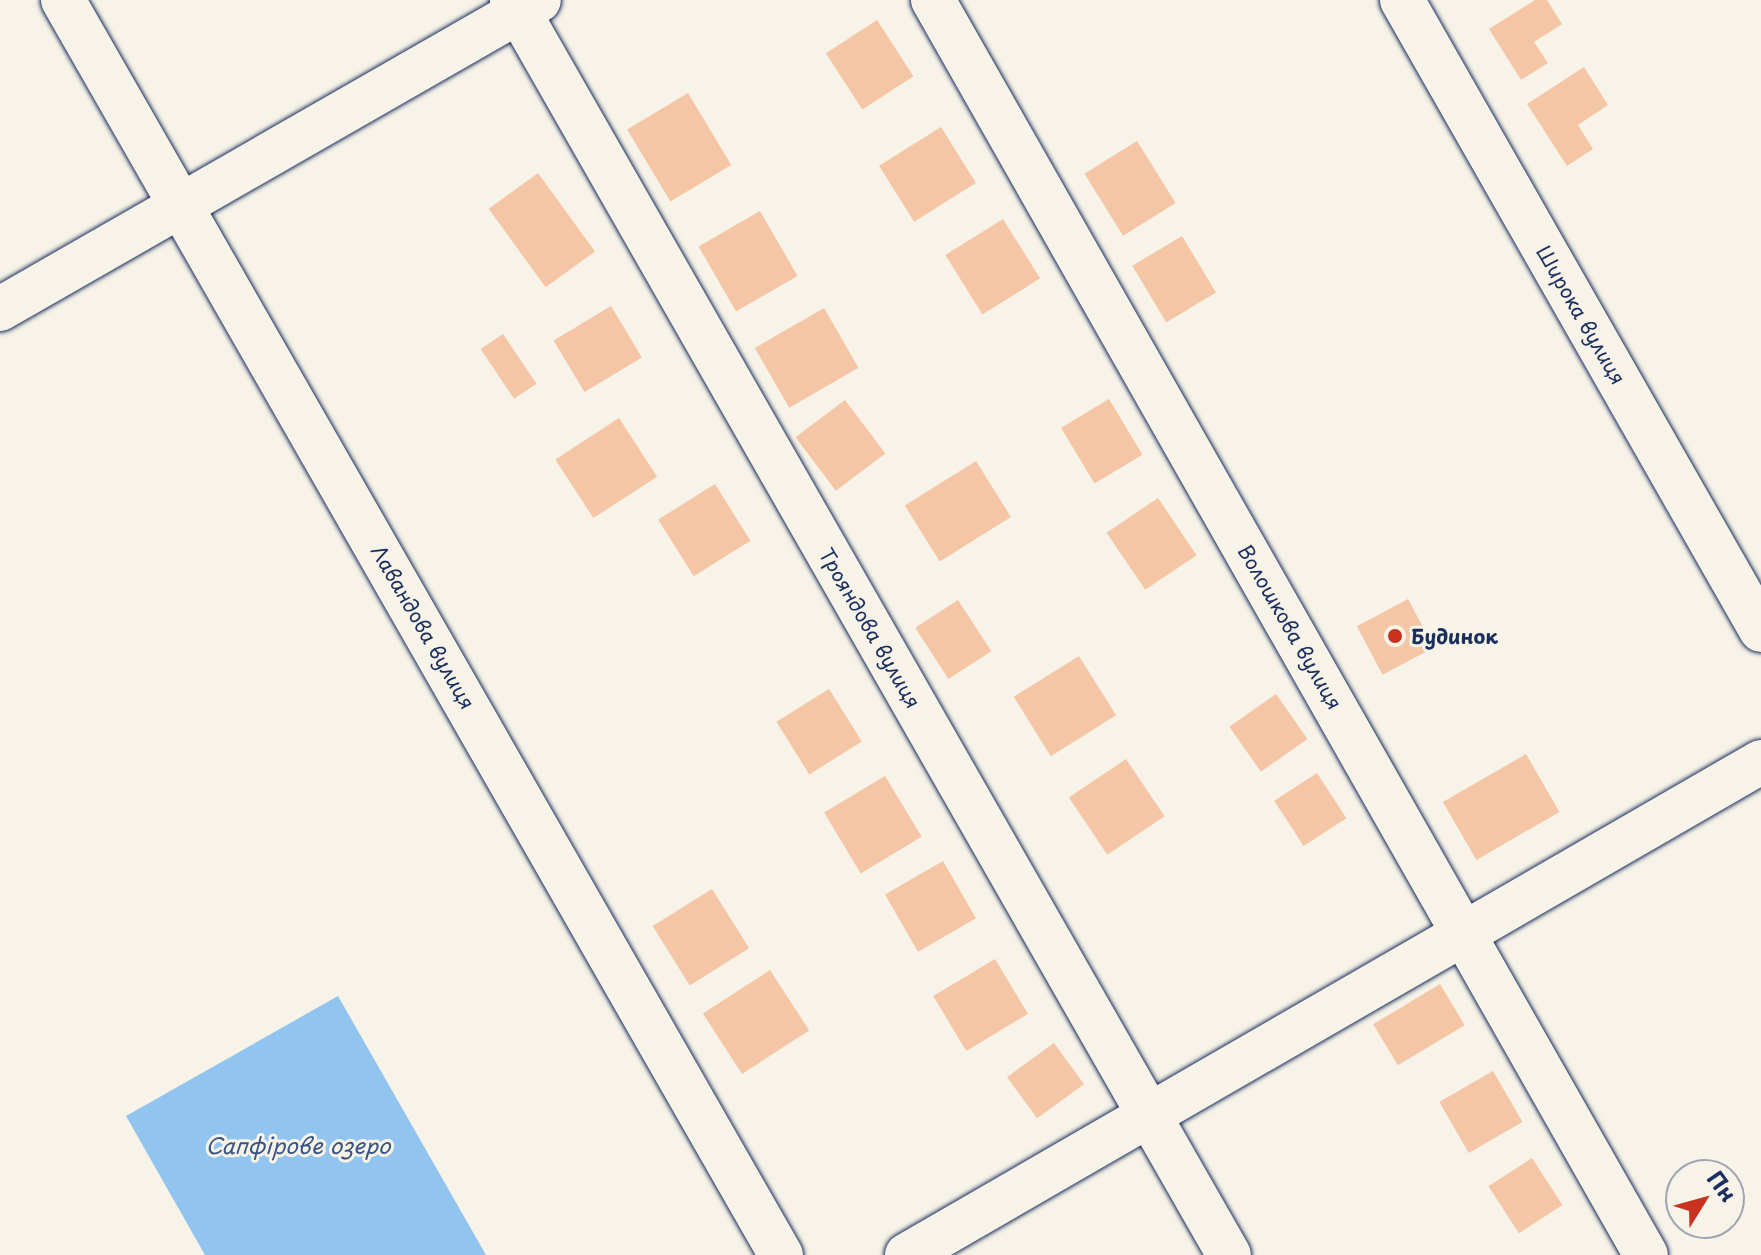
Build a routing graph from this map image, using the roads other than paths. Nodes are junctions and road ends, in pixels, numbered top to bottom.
1 (63, 0) edge
2 (933, 0) edge
3 (1402, 0) edge
4 (523, 4) edge
5 (181, 205) junction
6 (0, 309) edge
7 (1761, 630) edge
8 (1761, 762) edge
9 (1463, 932) junction
10 (1149, 1115) junction
11 (781, 1255) edge
12 (907, 1255) edge
13 (1229, 1255) edge
14 (1646, 1255) edge

1 - 5 street, Лавандова вулиця
2 - 9 street, Волошкова вулиця
3 - 7 street, Широка вулиця
4 - 5 street
4 - 10 street, Трояндова вулиця
5 - 6 street
5 - 11 street, Лавандова вулиця
8 - 9 street
9 - 10 street
9 - 14 street, Волошкова вулиця
10 - 12 street
10 - 13 street, Трояндова вулиця

